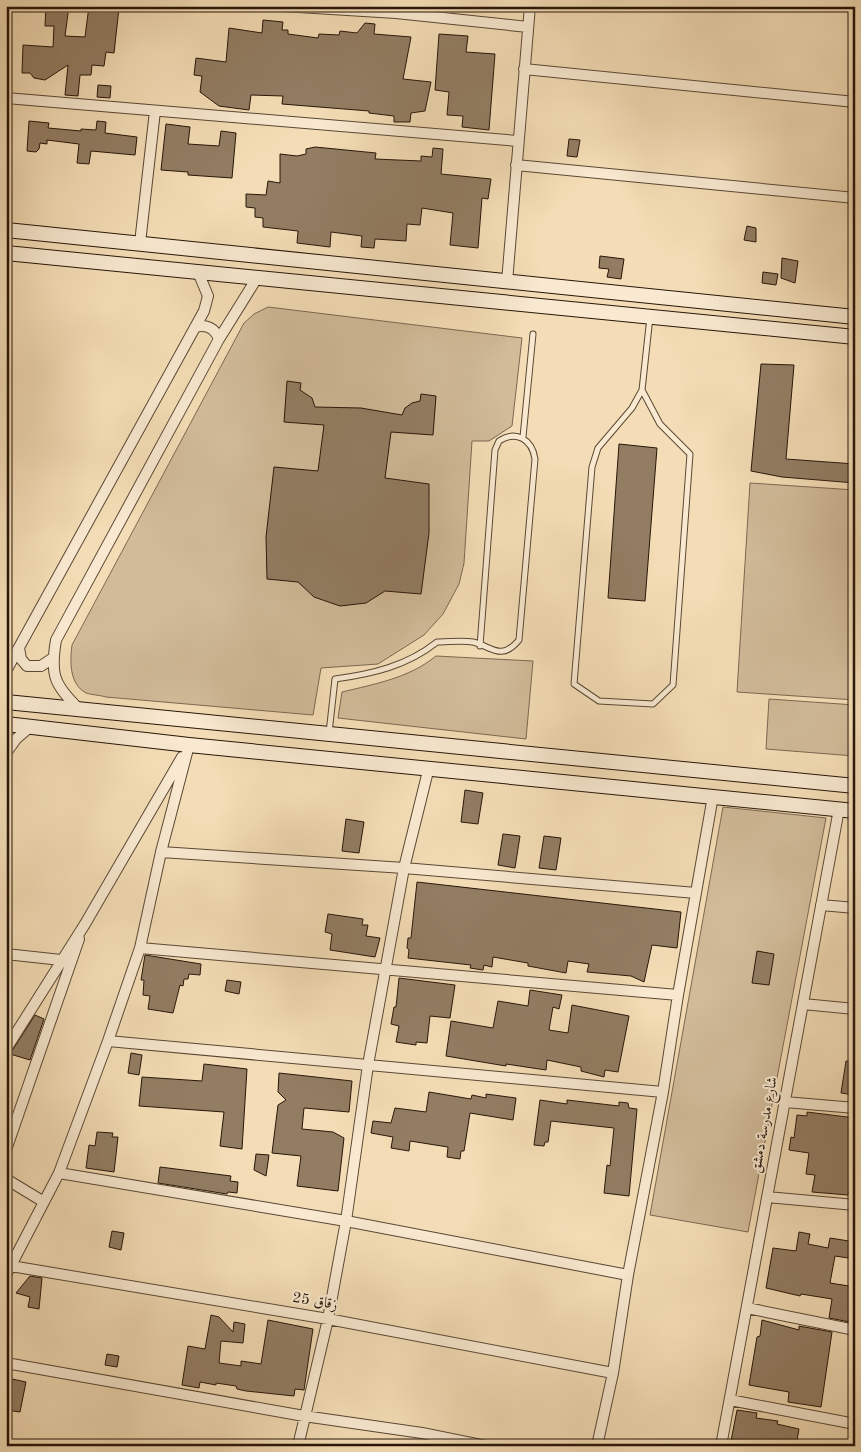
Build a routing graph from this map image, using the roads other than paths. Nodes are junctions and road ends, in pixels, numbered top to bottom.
1 (282, 6) edge
2 (288, 6) edge
3 (530, 6) edge
4 (396, 10) edge
5 (528, 27) junction
6 (524, 69) junction
7 (6, 98) edge
8 (855, 102) edge
9 (155, 111) junction
10 (518, 141) junction
11 (516, 165) junction
12 (855, 198) edge
13 (6, 230) edge
14 (140, 243) junction
15 (6, 253) edge
16 (198, 272) junction
17 (256, 278) junction
18 (507, 282) junction
19 (743, 306) junction
20 (780, 310) junction
21 (651, 316) junction
22 (855, 317) edge
23 (744, 326) junction
24 (195, 327) junction
25 (779, 329) junction
26 (533, 334) dead end
27 (855, 337) edge
28 (219, 339) junction
29 (642, 390) junction
30 (523, 437) junction
31 (480, 646) junction
32 (19, 648) junction
33 (53, 658) junction
34 (6, 671) edge
35 (6, 702) edge
36 (80, 710) junction
37 (6, 724) edge
38 (30, 727) junction
39 (328, 734) junction
40 (189, 745) junction
41 (504, 751) junction
42 (6, 753) edge
43 (542, 755) junction
44 (429, 767) junction
45 (499, 774) junction
46 (536, 778) junction
47 (855, 786) edge
48 (713, 796) junction
49 (839, 809) junction
50 (855, 810) edge
51 (161, 852) junction
52 (404, 868) junction
53 (696, 893) junction
54 (821, 905) junction
55 (855, 908) edge
56 (85, 924) junction
57 (140, 948) junction
58 (6, 954) edge
59 (61, 960) junction
60 (385, 969) junction
61 (678, 995) junction
62 (803, 1004) junction
63 (855, 1009) edge
64 (108, 1041) junction
65 (6, 1048) edge
66 (368, 1065) junction
67 (663, 1092) junction
68 (785, 1102) junction
69 (855, 1108) edge
70 (6, 1150) edge
71 (59, 1173) junction
72 (6, 1178) edge
73 (768, 1197) junction
74 (44, 1202) junction
75 (855, 1205) edge
76 (346, 1221) junction
77 (9, 1270) edge
78 (628, 1275) junction
79 (747, 1308) junction
80 (328, 1319) junction
81 (855, 1330) edge
82 (6, 1363) edge
83 (613, 1373) junction
84 (730, 1400) junction
85 (304, 1416) junction
86 (855, 1424) edge
87 (298, 1446) edge
88 (486, 1446) edge
89 (597, 1446) edge
90 (721, 1446) edge

1 - 2 street
2 - 4 street
3 - 5 street
4 - 5 street
5 - 6 street
6 - 8 street
6 - 10 street
7 - 9 street
9 - 10 street
9 - 14 street
10 - 11 street
11 - 12 street
11 - 18 street
13 - 14 street
14 - 18 street
15 - 16 street
16 - 17 street
16 - 24 street
17 - 21 street
17 - 28 street
18 - 19 street
19 - 20 street
19 - 23 street
20 - 22 street
20 - 25 street
21 - 23 street
21 - 29 lane
23 - 25 street
24 - 28 street
24 - 32 street
25 - 27 street
26 - 30 lane
28 - 33 street
29 - 29 lane
30 - 31 lane
30 - 31 lane
31 - 39 lane
32 - 33 street
32 - 34 street
33 - 36 street
35 - 36 street
36 - 39 street
37 - 38 street
38 - 40 street
38 - 42 street
39 - 41 street
40 - 44 street
40 - 51 street
40 - 56 street
41 - 43 street
41 - 45 street
43 - 46 street
43 - 47 street
44 - 45 street
44 - 52 street
45 - 46 street
46 - 48 street
48 - 49 street
48 - 53 street
49 - 50 street
49 - 54 street, شارع مدرسة دمشق
51 - 52 street
51 - 57 street
52 - 53 street
52 - 60 street
53 - 61 street
54 - 55 street
54 - 62 street, شارع مدرسة دمشق
56 - 59 street
56 - 70 street
57 - 60 street
57 - 64 street
58 - 59 street
59 - 65 street
60 - 61 street
60 - 66 street
61 - 67 street
62 - 63 street
62 - 68 street, شارع مدرسة دمشق
64 - 66 street
64 - 71 street
66 - 67 street
66 - 76 street
67 - 78 street
68 - 69 street
68 - 73 street, شارع مدرسة دمشق
71 - 74 street
71 - 76 street
72 - 74 street
73 - 75 street
73 - 79 street, شارع مدرسة دمشق
74 - 77 street
76 - 78 street
76 - 80 street
77 - 80 street, زقاق 25
78 - 83 street
79 - 81 street
79 - 84 street, شارع مدرسة دمشق
80 - 83 street, زقاق 25
80 - 85 street
82 - 85 street
83 - 89 street
84 - 86 street
84 - 90 street, شارع مدرسة دمشق
85 - 87 street
85 - 88 street

